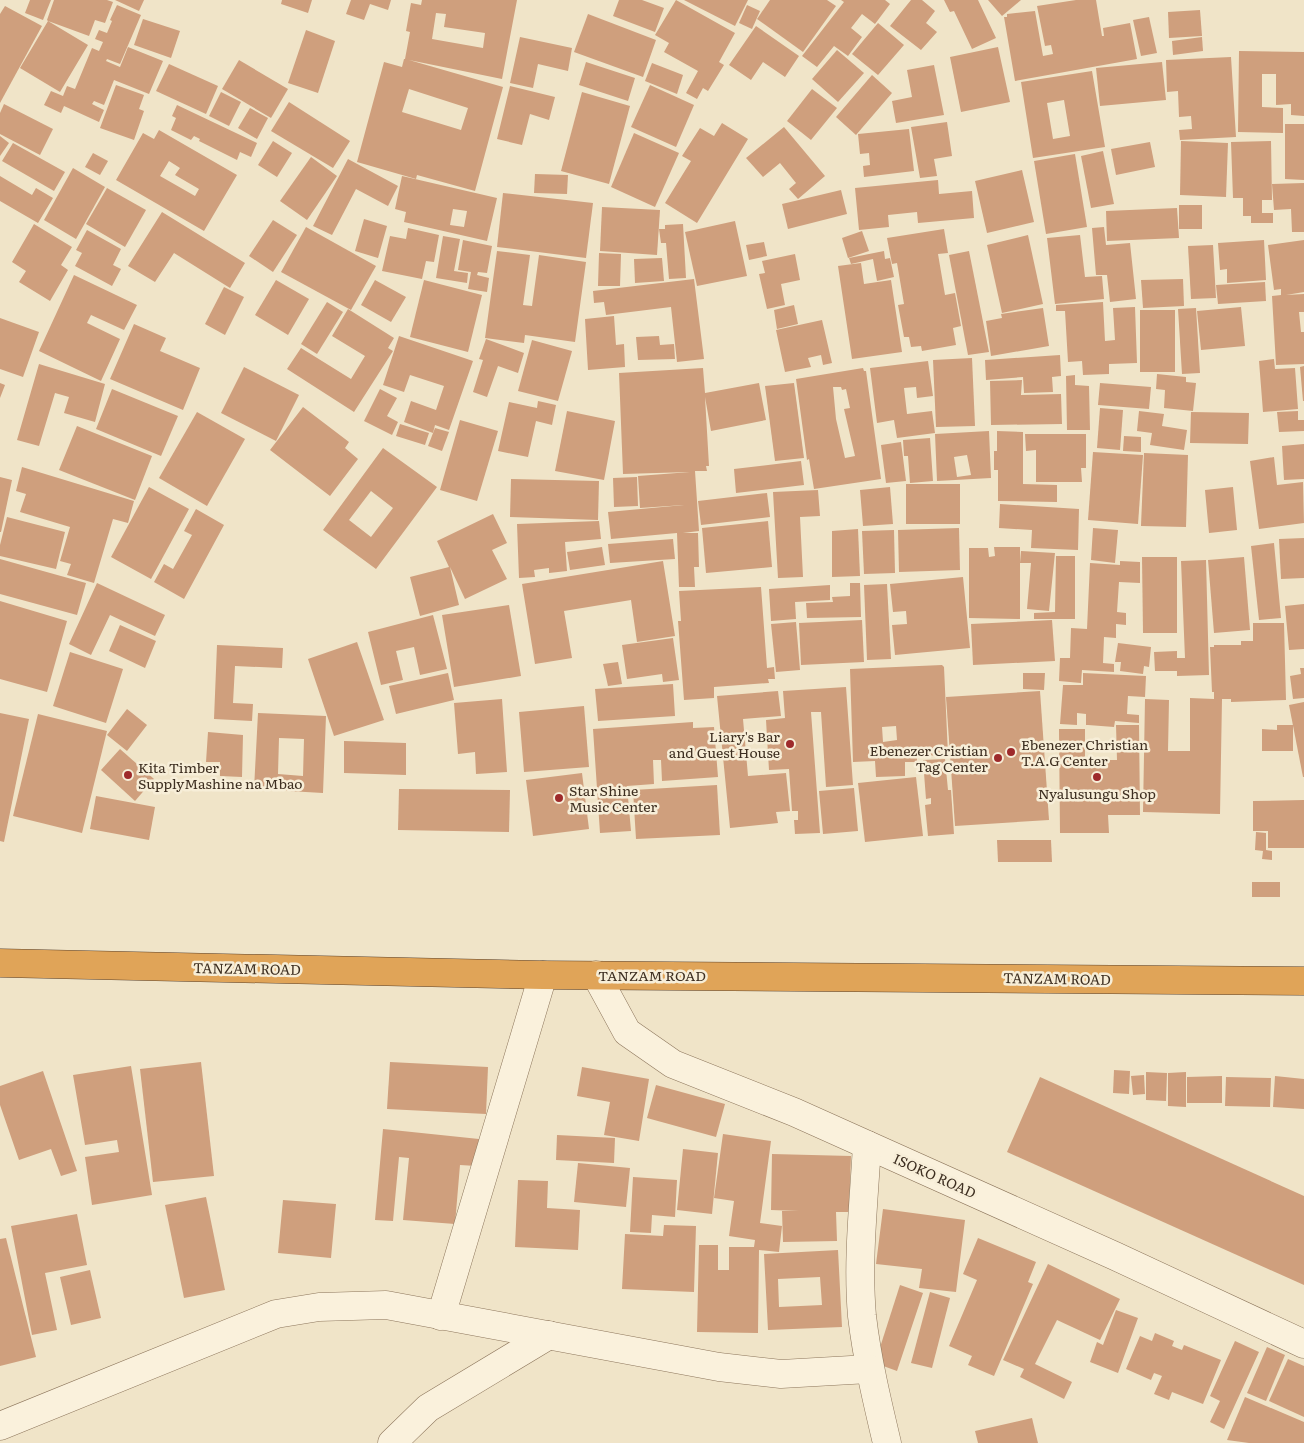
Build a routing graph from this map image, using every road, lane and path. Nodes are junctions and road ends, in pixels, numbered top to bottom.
1 (0, 963) edge
2 (543, 975) junction
3 (596, 975) junction
4 (1304, 981) edge
5 (867, 1145) junction
6 (441, 1316) junction
7 (549, 1335) junction
8 (1304, 1344) edge
9 (870, 1369) junction
10 (0, 1426) edge
11 (392, 1443) edge
12 (887, 1443) edge

1 - 2 highway, TANZAM ROAD
2 - 3 highway, TANZAM ROAD
2 - 6 street
3 - 4 highway, TANZAM ROAD
3 - 5 street, ISOKO ROAD
5 - 8 street, ISOKO ROAD
5 - 9 street
6 - 7 street
6 - 10 street
7 - 9 street
7 - 11 street
9 - 12 street

